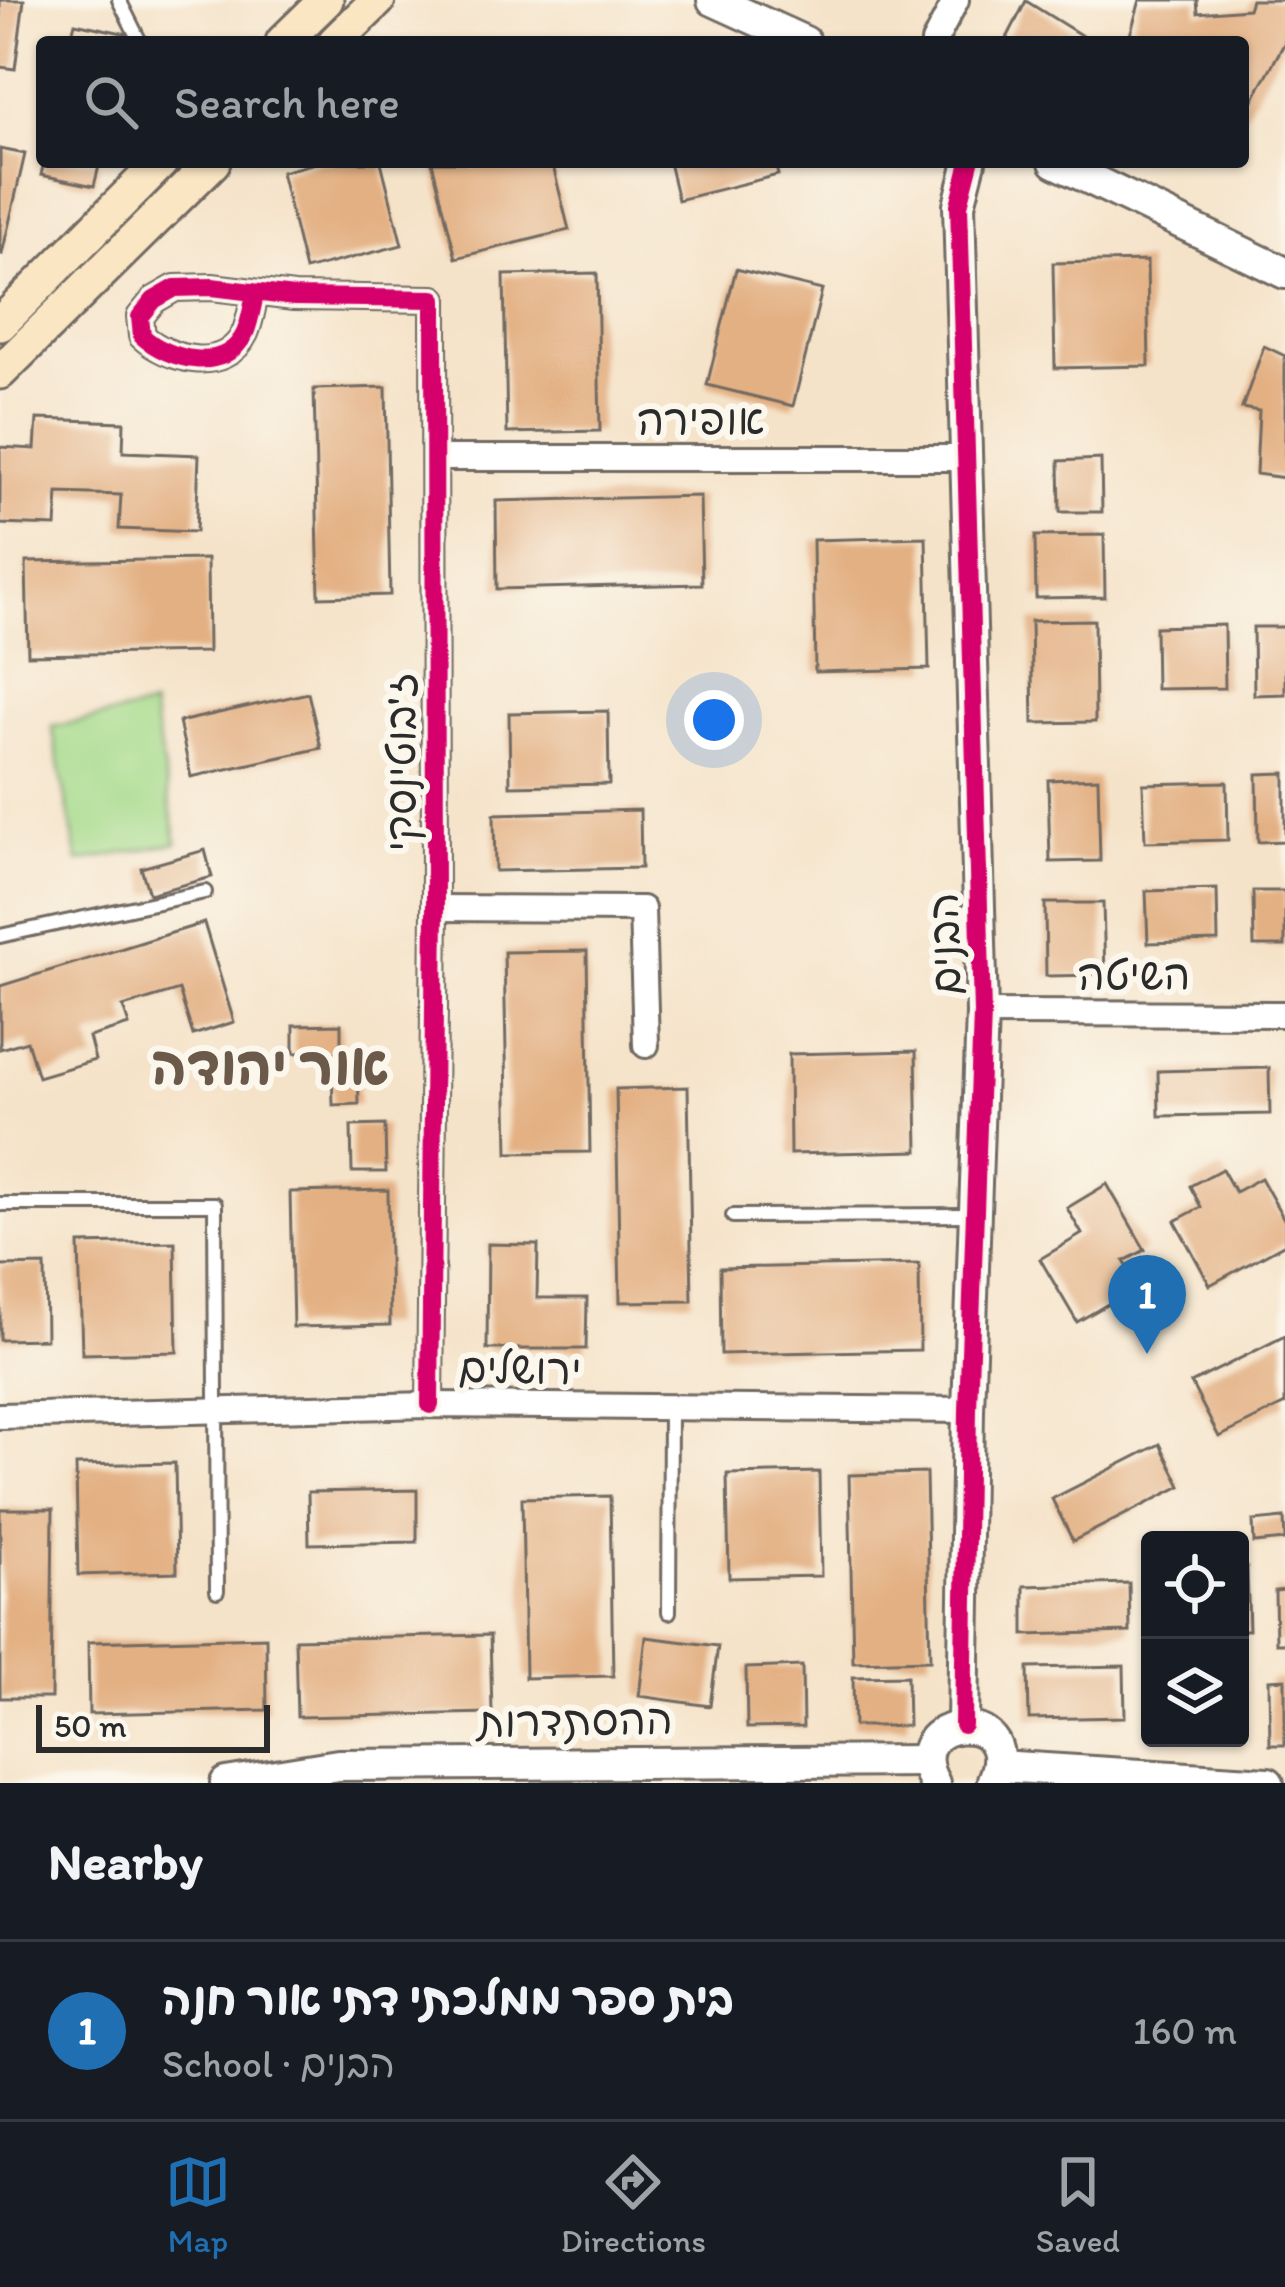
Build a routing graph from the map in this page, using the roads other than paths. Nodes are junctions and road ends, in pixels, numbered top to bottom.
1 (119, 0) edge
2 (326, 0) edge
3 (378, 0) edge
4 (712, 0) edge
5 (956, 0) edge
6 (137, 36) edge
7 (289, 36) edge
8 (341, 36) edge
9 (792, 36) edge
10 (937, 36) edge
11 (155, 168) edge
12 (207, 168) edge
13 (968, 168) edge
14 (1067, 168) edge
15 (1285, 273) edge
16 (255, 295) junction
17 (0, 324) edge
18 (0, 372) edge
19 (436, 458) junction
20 (964, 458) junction
21 (205, 892) dead end
22 (435, 908) junction
23 (0, 936) edge
24 (982, 1013) junction
25 (1285, 1014) edge
26 (646, 1045) dead end
27 (0, 1204) edge
28 (973, 1215) junction
29 (733, 1216) dead end
30 (430, 1406) junction
31 (216, 1409) junction
32 (670, 1409) junction
33 (968, 1410) junction
34 (0, 1416) edge
35 (217, 1591) dead end
36 (669, 1612) dead end
37 (963, 1726) junction
38 (729, 1772) edge
39 (930, 1772) edge
40 (995, 1774) edge
41 (226, 1783) edge
42 (1268, 1783) edge

1 - 6 lane
2 - 7 main road
3 - 8 main road
4 - 9 street
5 - 10 street
11 - 17 main road
12 - 18 main road
13 - 20 street, הבנים
14 - 15 street
16 - 16 street, ז'בוטינסקי
16 - 19 street, ז'בוטינסקי
19 - 20 street, אופירה
19 - 22 street, ז'בוטינסקי
20 - 24 street, הבנים
21 - 23 lane
22 - 26 street
22 - 30 street, ז'בוטינסקי
24 - 25 street, השיטה
24 - 28 street, הבנים
27 - 31 lane
28 - 29 lane
28 - 33 street, הבנים
30 - 31 street, ירושלים
30 - 32 street, ירושלים
31 - 34 street, ירושלים
31 - 35 lane
32 - 33 street, ירושלים
32 - 36 lane
33 - 37 street, הבנים
37 - 39 street
37 - 40 street
38 - 39 street, ההסתדרות
38 - 41 street, ההסתדרות
40 - 42 street

